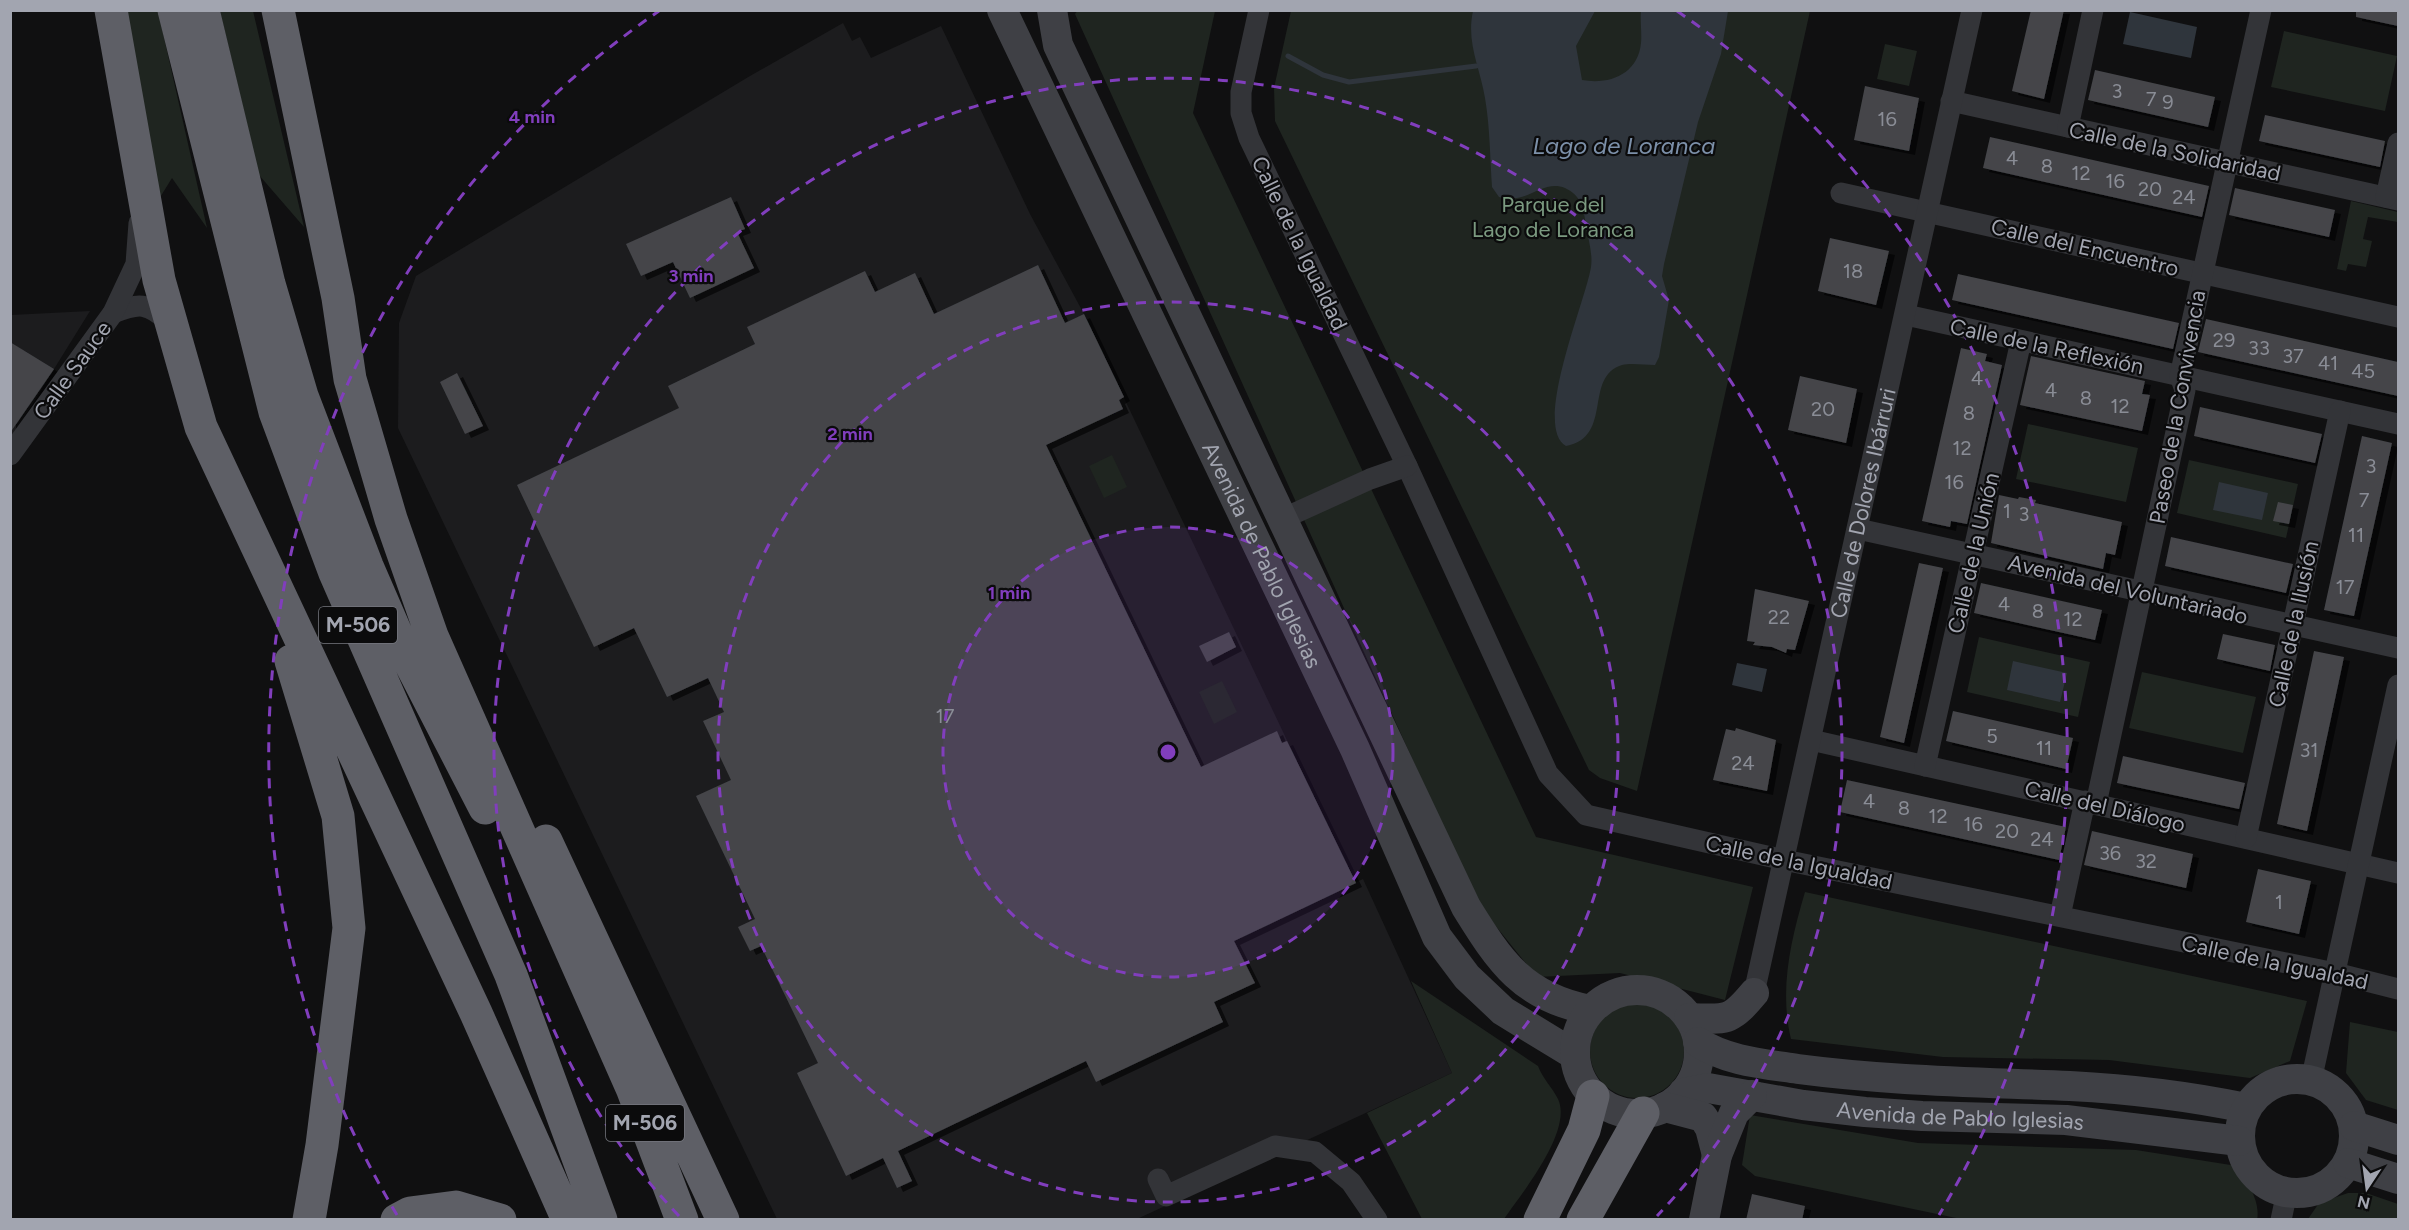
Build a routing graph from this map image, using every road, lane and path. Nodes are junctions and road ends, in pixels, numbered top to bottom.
1 (111, 10) edge
2 (174, 10) edge
3 (203, 10) edge
4 (1002, 10) edge
5 (1052, 10) edge
6 (1259, 10) edge
7 (1972, 10) edge
8 (2093, 10) edge
9 (2260, 10) edge
10 (278, 12) edge
11 (1951, 101) junction
12 (133, 123) junction
13 (2068, 127) junction
14 (2398, 143) edge
15 (2227, 162) junction
16 (1841, 193) dead end
17 (2392, 199) edge
18 (1928, 212) junction
19 (2202, 273) junction
20 (338, 298) junction
21 (113, 313) junction
22 (1906, 315) junction
23 (2398, 317) edge
24 (169, 322) junction
25 (2021, 340) junction
26 (2180, 376) junction
27 (2340, 411) junction
28 (2398, 424) edge
29 (10, 455) edge
30 (1407, 466) junction
31 (1282, 519) junction
32 (1858, 529) junction
33 (250, 537) junction
34 (1973, 554) junction
35 (2142, 591) junction
36 (2293, 625) junction
37 (2398, 648) edge
38 (2398, 685) edge
39 (1811, 740) junction
40 (1925, 766) junction
41 (2090, 803) junction
42 (2246, 838) junction
43 (1784, 860) junction
44 (2359, 865) junction
45 (2398, 873) edge
46 (2060, 916) junction
47 (2335, 973) junction
48 (2398, 989) edge
49 (1754, 993) junction
50 (1590, 1011) junction
51 (604, 1028) junction
52 (1694, 1030) junction
53 (1575, 1055) junction
54 (1755, 1062) junction
55 (2311, 1081) junction
56 (1752, 1095) junction
57 (1593, 1096) junction
58 (1664, 1105) junction
59 (2246, 1108) junction
60 (2354, 1126) junction
61 (2398, 1140) edge
62 (2240, 1141) junction
63 (1718, 1155) junction
64 (2348, 1163) junction
65 (1158, 1179) dead end
66 (2398, 1179) edge
67 (2284, 1206) edge
68 (719, 1214) edge
69 (309, 1220) edge
70 (397, 1220) edge
71 (500, 1220) edge
72 (568, 1220) edge
73 (601, 1220) edge
74 (682, 1220) edge
75 (1377, 1220) edge
76 (1540, 1220) edge
77 (1582, 1220) edge
78 (1704, 1220) edge

1 - 12 highway
2 - 73 highway, M-506
3 - 51 highway, M-506
4 - 53 main road, Avenida de Pablo Iglesias
5 - 31 main road, Avenida de Pablo Iglesias
6 - 30 street, Calle de la Igualdad
7 - 11 street, Calle de Dolores Ibárruri
8 - 13 street
9 - 15 street, Paseo de la Convivencia
10 - 20 highway
11 - 13 street, Calle de la Solidaridad
11 - 18 street, Calle de Dolores Ibárruri
12 - 21 street, Calle Sauce
12 - 24 highway
13 - 15 street, Calle de la Solidaridad
14 - 17 street
15 - 17 street, Calle de la Solidaridad
15 - 19 street, Paseo de la Convivencia
16 - 18 street, Calle del Encuentro
18 - 19 street, Calle del Encuentro
18 - 22 street, Calle de Dolores Ibárruri
19 - 23 street, Calle del Encuentro
19 - 26 street, Paseo de la Convivencia
20 - 51 highway
20 - 68 highway
21 - 24 street
21 - 29 street, Calle Sauce
22 - 25 street, Calle de la Reflexión
22 - 32 street, Calle de Dolores Ibárruri
24 - 33 highway
25 - 26 street, Calle de la Reflexión
25 - 34 street, Calle de la Unión
26 - 27 street, Calle de la Reflexión
26 - 35 street, Paseo de la Convivencia
27 - 28 street, Calle de la Reflexión
27 - 36 street, Calle de la Ilusión
30 - 31 street
30 - 43 street, Calle de la Igualdad
31 - 50 main road, Avenida de Pablo Iglesias
32 - 34 street, Avenida del Voluntariado
32 - 39 street, Calle de Dolores Ibárruri
33 - 69 highway
33 - 72 highway
34 - 35 street, Avenida del Voluntariado
34 - 40 street, Calle de la Unión
35 - 36 street, Avenida del Voluntariado
35 - 41 street, Paseo de la Convivencia
36 - 37 street, Avenida del Voluntariado
36 - 42 street, Calle de la Ilusión
38 - 44 street
39 - 40 street, Calle del Diálogo
39 - 43 street, Calle de Dolores Ibárruri
40 - 41 street, Calle del Diálogo
41 - 42 street, Calle del Diálogo
41 - 46 street, Paseo de la Convivencia
42 - 44 street, Calle del Diálogo
43 - 46 street, Calle de la Igualdad
43 - 49 street, Calle de Dolores Ibárruri
44 - 45 street, Calle del Diálogo
44 - 47 street
46 - 47 street, Calle de la Igualdad
47 - 48 street, Calle de la Igualdad
47 - 55 street
49 - 52 main road
49 - 54 main road, Calle de Dolores Ibárruri
50 - 52 main road
50 - 53 main road
51 - 74 highway, M-506
52 - 54 main road, Avenida de Pablo Iglesias
52 - 58 main road
53 - 57 main road
54 - 59 main road, Avenida de Pablo Iglesias
55 - 59 main road
55 - 60 main road
56 - 58 main road, Avenida de Pablo Iglesias
56 - 62 main road, Avenida de Pablo Iglesias
56 - 63 main road
57 - 58 main road
57 - 76 highway
58 - 63 main road
58 - 77 highway
59 - 62 main road
60 - 61 main road
60 - 64 main road
62 - 67 main road
63 - 78 main road
64 - 66 main road
64 - 67 main road
65 - 75 street
70 - 71 highway

